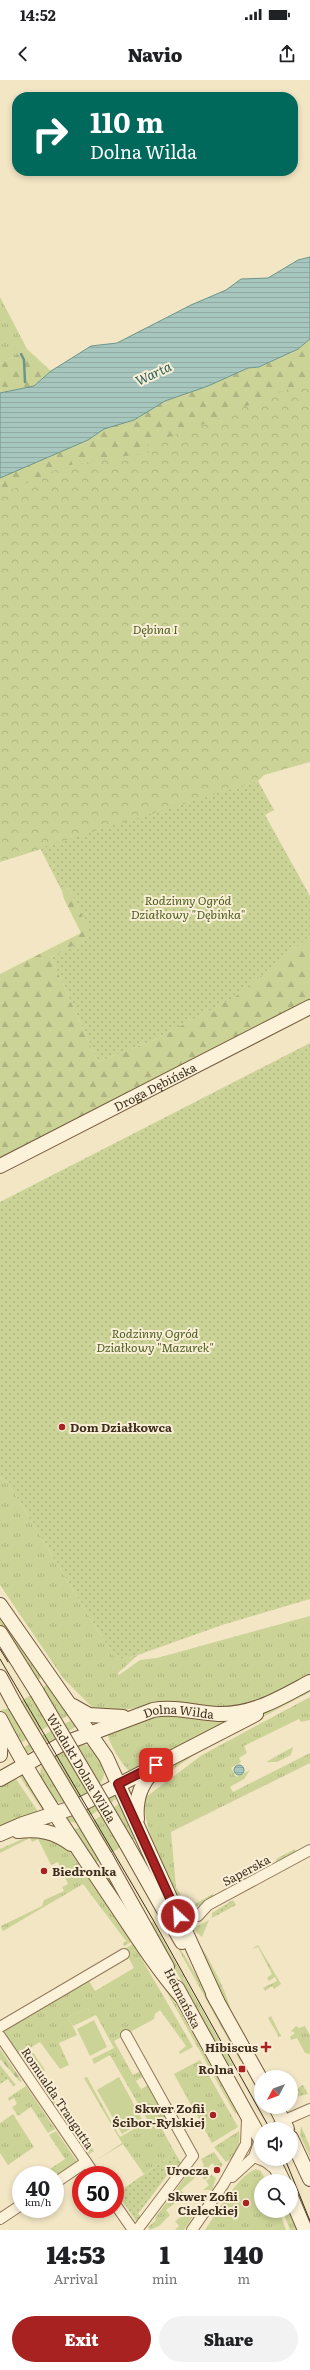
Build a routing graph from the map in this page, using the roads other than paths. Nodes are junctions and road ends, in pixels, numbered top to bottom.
1 (310, 1007) edge
2 (0, 1166) edge
3 (0, 1605) edge
4 (0, 1633) edge
5 (0, 1677) edge
6 (310, 1682) edge
7 (64, 1697) junction
8 (271, 1703) junction
9 (136, 1716) junction
10 (0, 1720) edge
11 (90, 1733) junction
12 (0, 1755) edge
13 (166, 1761) junction
14 (24, 1765) junction
15 (0, 1779) edge
16 (118, 1784) junction
17 (54, 1813) junction
18 (137, 1825) junction
19 (4, 1833) edge
20 (310, 1850) edge
21 (82, 1855) junction
22 (198, 1916) dead end
23 (124, 1954) dead end
24 (181, 1996) junction
25 (217, 2001) junction
26 (0, 2027) edge
27 (126, 2035) dead end
28 (0, 2036) edge
29 (255, 2070) edge
30 (310, 2109) edge
31 (247, 2115) junction
32 (289, 2122) edge
33 (254, 2127) edge
34 (254, 2141) edge
35 (246, 2144) junction
36 (298, 2153) edge
37 (254, 2157) edge
38 (86, 2162) junction
39 (89, 2166) edge
40 (270, 2166) edge
41 (279, 2174) edge
42 (64, 2177) edge
43 (310, 2178) edge
44 (223, 2185) junction
45 (12, 2211) edge
46 (298, 2214) edge
47 (124, 2217) edge
48 (0, 2218) edge
49 (133, 2230) edge
50 (137, 2230) edge
51 (192, 2230) edge
52 (305, 2230) edge

1 - 2 main road, Droga Dębińska
3 - 7 main road
4 - 25 main road, Wiadukt Dolna Wilda, bridge
5 - 24 main road, Hetmańska, bridge
6 - 8 main road, Dolna Wilda
7 - 9 main road
7 - 11 main road
8 - 9 main road, Dolna Wilda
8 - 13 main road, Dolna Wilda
9 - 11 main road, Dolna Wilda
10 - 12 main road
10 - 14 main road
11 - 14 main road, Dolna Wilda
11 - 16 main road
13 - 16 main road, Dolna Wilda
13 - 18 main road
14 - 15 main road
14 - 17 main road
16 - 17 main road, Dolna Wilda
16 - 18 main road
17 - 19 main road
17 - 21 main road
18 - 25 main road
19 - 21 main road
20 - 22 street, Saperska
21 - 24 main road
23 - 26 street
24 - 31 main road, Hetmańska
25 - 29 main road
27 - 50 street
28 - 38 street, Romualda Traugutta
30 - 32 street
31 - 33 main road, Hetmańska
31 - 35 street
34 - 35 street
35 - 44 street
36 - 43 main road
37 - 44 street
38 - 39 street, Romualda Traugutta
38 - 42 street
40 - 41 street
44 - 51 street
45 - 48 street
46 - 52 main road
47 - 49 street

